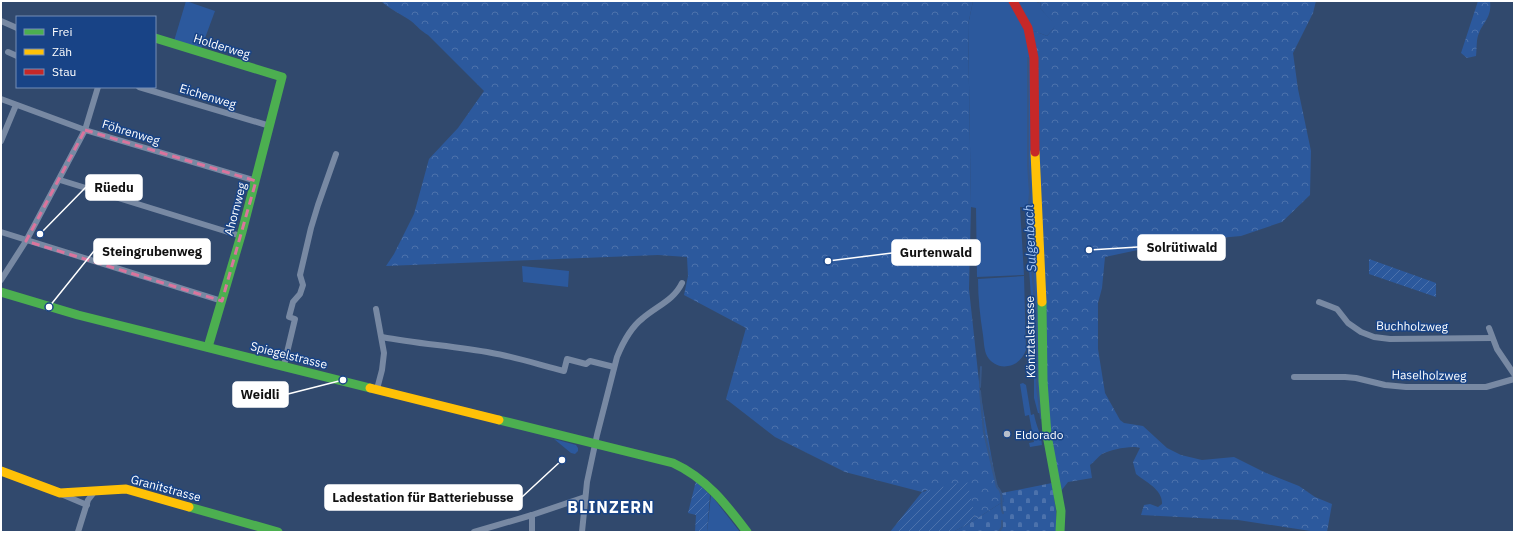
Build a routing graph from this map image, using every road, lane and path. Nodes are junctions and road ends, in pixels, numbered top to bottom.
1 (1013, 1) edge
2 (1, 21) edge
3 (16, 28) edge
4 (156, 38) edge
5 (8, 52) dead end
6 (16, 56) edge
7 (282, 77) joint
8 (95, 88) edge
9 (142, 88) edge
10 (1, 99) edge
11 (16, 105) junction
12 (270, 126) junction
13 (85, 130) junction
14 (1, 141) edge
15 (336, 154) dead end
16 (60, 180) junction
17 (256, 181) junction
18 (1, 232) edge
19 (241, 236) junction
20 (26, 241) junction
21 (1, 280) edge
22 (682, 283) dead end
23 (1, 292) edge
24 (222, 301) junction
25 (1319, 302) dead end
26 (376, 309) dead end
27 (1489, 328) dead end
28 (382, 337) junction
29 (1492, 338) junction
30 (208, 347) junction
31 (284, 365) junction
32 (614, 367) junction
33 (1514, 374) edge
34 (1294, 377) dead end
35 (1514, 379) edge
36 (377, 389) junction
37 (595, 444) junction
38 (1, 471) edge
39 (95, 491) junction
40 (60, 494) junction
41 (585, 497) junction
42 (87, 505) junction
43 (532, 515) junction
44 (78, 532) edge
45 (278, 532) edge
46 (474, 532) edge
47 (532, 532) edge
48 (582, 532) edge
49 (747, 532) edge
50 (1060, 532) edge

1 - 50 street, Köniztalstrasse
2 - 3 street
4 - 7 street, Holderweg
5 - 6 street
7 - 12 street, Ahornweg
8 - 13 street
9 - 12 street, Eichenweg
10 - 11 street, Föhrenweg
11 - 13 street, Föhrenweg
11 - 14 street
12 - 17 street, Ahornweg
13 - 16 street
13 - 17 street, Föhrenweg
15 - 31 street
16 - 19 street
16 - 20 street
17 - 19 street, Ahornweg
18 - 20 street
19 - 24 street, Ahornweg
20 - 21 street
20 - 24 street
22 - 32 street
23 - 30 street, Spiegelstrasse
24 - 30 street, Ahornweg
25 - 29 street, Buchholzweg
26 - 28 street
27 - 29 street
28 - 32 street
28 - 36 street
29 - 33 street
30 - 31 street, Spiegelstrasse
31 - 36 street, Spiegelstrasse
32 - 37 street
34 - 35 street, Haselholzweg
36 - 37 street, Spiegelstrasse
37 - 41 street
37 - 49 street, Spiegelstrasse
38 - 40 street, Granitstrasse
39 - 40 street, Granitstrasse
39 - 42 street
39 - 45 street, Granitstrasse
40 - 42 street
41 - 43 street
41 - 48 street
42 - 44 street
43 - 46 street
43 - 47 street

